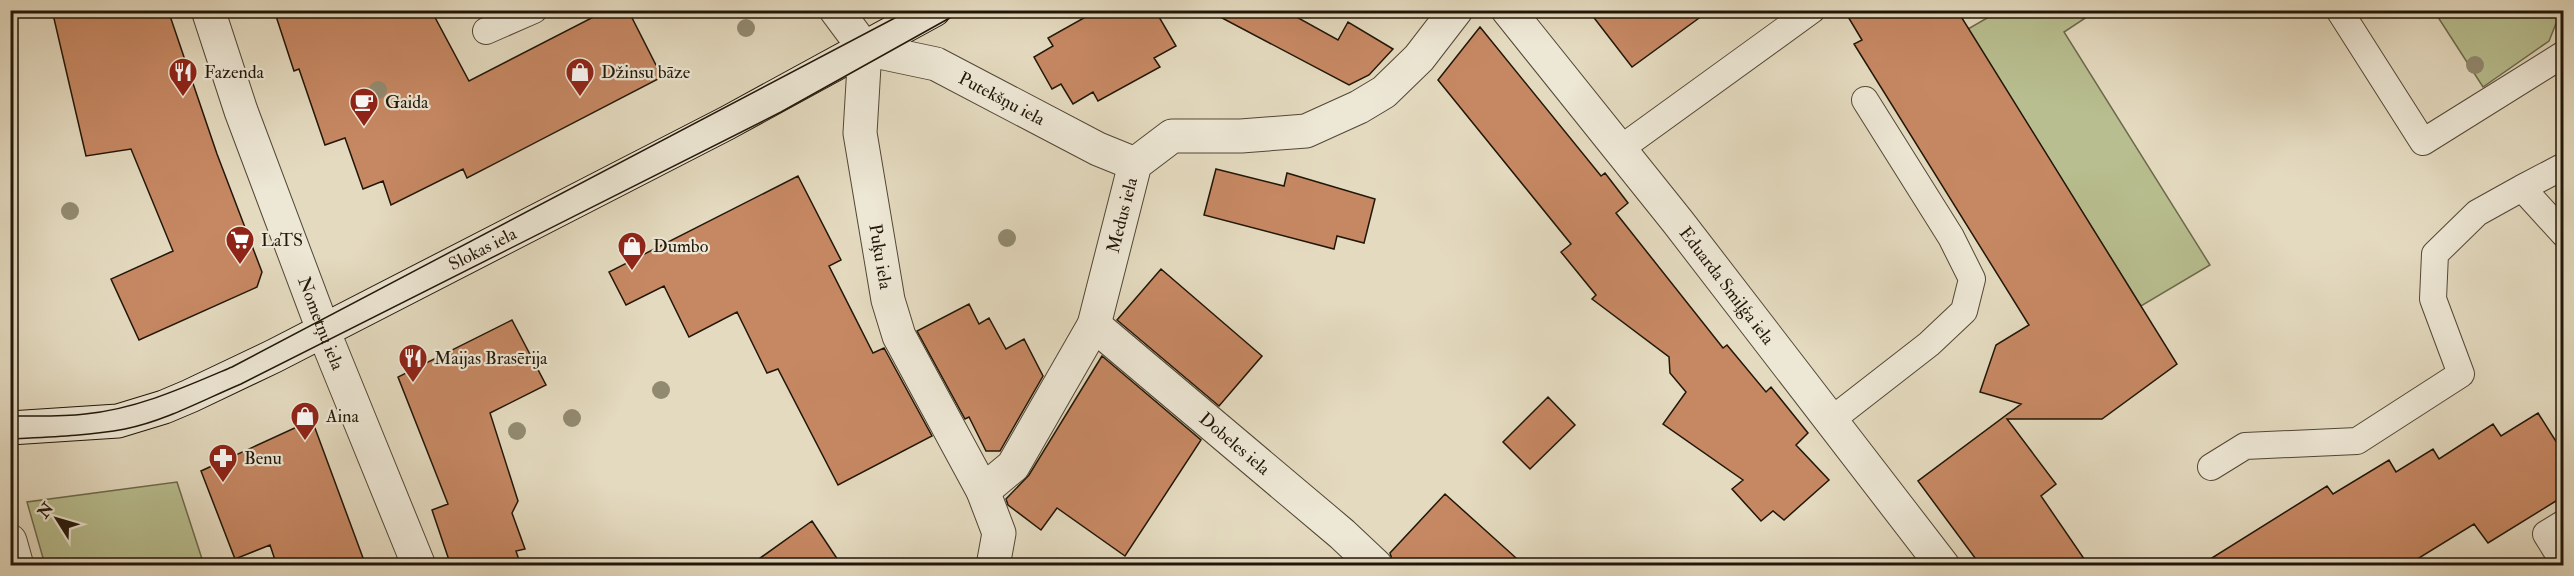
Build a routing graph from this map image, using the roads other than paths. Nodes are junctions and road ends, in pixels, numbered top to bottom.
1 (208, 10) edge
2 (534, 10) edge
3 (836, 10) edge
4 (934, 10) edge
5 (1456, 10) edge
6 (1508, 10) edge
7 (1812, 10) edge
8 (2339, 10) edge
9 (486, 31) dead end
10 (865, 49) junction
11 (2564, 54) edge
12 (1865, 100) dead end
13 (1620, 149) junction
14 (1135, 164) junction
15 (2564, 166) edge
16 (2522, 188) junction
17 (2564, 234) edge
18 (1094, 325) junction
19 (324, 330) junction
20 (1830, 421) junction
21 (10, 428) edge
22 (2211, 467) dead end
23 (982, 491) junction
24 (2564, 523) edge
25 (10, 542) edge
26 (2564, 563) edge
27 (17, 566) edge
28 (418, 566) edge
29 (993, 566) edge
30 (1376, 566) edge
31 (1943, 566) edge

1 - 19 street, Nometņu iela
2 - 9 lane
3 - 10 street
4 - 10 street, Slokas iela
5 - 14 street, Medus iela
6 - 13 street, Eduarda Smiļģa iela
7 - 13 lane
8 - 11 lane
10 - 14 street, Putekšņu iela
10 - 19 street, Slokas iela
10 - 23 street, Puķu iela
12 - 20 lane
13 - 20 street, Eduarda Smiļģa iela
14 - 18 street, Medus iela
15 - 16 lane
16 - 17 lane
16 - 22 lane
18 - 23 street, Medus iela
18 - 30 street, Dobeles iela
19 - 21 street, Slokas iela
19 - 28 street, Nometņu iela
20 - 31 street, Eduarda Smiļģa iela
23 - 29 street
24 - 26 lane
25 - 27 street

